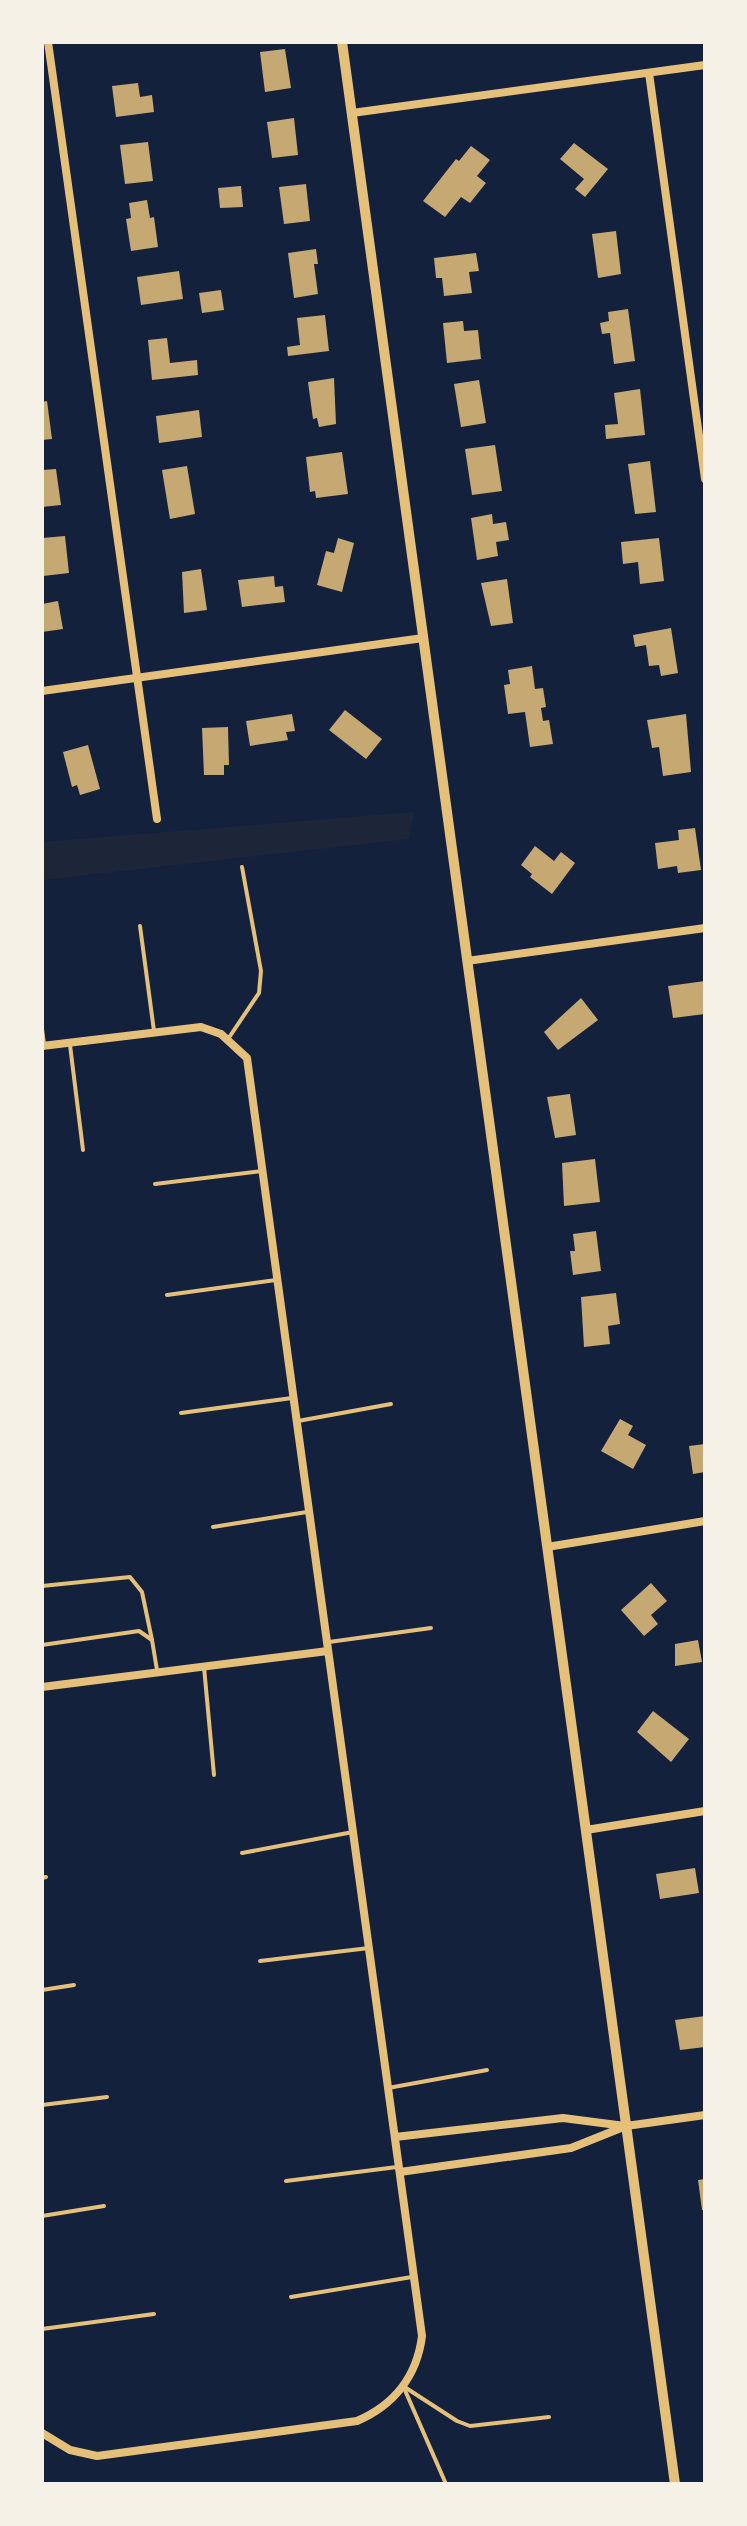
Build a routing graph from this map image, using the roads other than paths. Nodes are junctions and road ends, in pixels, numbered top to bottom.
1 (48, 42) edge
2 (342, 42) edge
3 (705, 65) edge
4 (649, 73) junction
5 (352, 113) junction
6 (705, 479) edge
7 (423, 638) junction
8 (135, 678) junction
9 (42, 691) edge
10 (157, 819) dead end
11 (242, 867) dead end
12 (140, 926) dead end
13 (705, 928) edge
14 (467, 961) junction
15 (42, 1029) edge
16 (154, 1031) junction
17 (228, 1039) junction
18 (70, 1042) junction
19 (43, 1046) edge
20 (83, 1150) dead end
21 (264, 1171) junction
22 (155, 1184) dead end
23 (279, 1280) junction
24 (167, 1295) dead end
25 (294, 1398) junction
26 (391, 1404) dead end
27 (181, 1413) dead end
28 (298, 1421) junction
29 (310, 1512) junction
30 (705, 1521) edge
31 (213, 1527) dead end
32 (547, 1547) junction
33 (42, 1586) edge
34 (431, 1628) dead end
35 (152, 1640) junction
36 (42, 1645) edge
37 (327, 1647) junction
38 (204, 1667) junction
39 (158, 1673) junction
40 (42, 1687) edge
41 (214, 1775) dead end
42 (705, 1811) edge
43 (586, 1830) junction
44 (353, 1832) junction
45 (242, 1853) dead end
46 (369, 1948) junction
47 (260, 1961) dead end
48 (74, 1985) dead end
49 (42, 1990) edge
50 (487, 2070) dead end
51 (388, 2088) junction
52 (107, 2097) dead end
53 (42, 2105) edge
54 (705, 2115) edge
55 (626, 2126) junction
56 (395, 2137) junction
57 (400, 2169) junction
58 (286, 2181) dead end
59 (104, 2206) dead end
60 (42, 2216) edge
61 (414, 2277) junction
62 (291, 2297) dead end
63 (154, 2314) dead end
64 (42, 2329) edge
65 (403, 2386) junction
66 (549, 2417) dead end
67 (42, 2433) edge
68 (446, 2484) edge
69 (675, 2484) edge

1 - 8 street
2 - 5 street
3 - 4 street
4 - 5 street
4 - 6 street
5 - 7 street
7 - 8 street
7 - 14 street
8 - 9 street
8 - 10 street
11 - 17 lane
12 - 16 lane
13 - 14 street
14 - 32 street
15 - 19 lane
16 - 17 street
16 - 18 street
17 - 21 street
18 - 19 street
18 - 20 lane
21 - 22 lane
21 - 23 street
23 - 24 lane
23 - 25 street
25 - 27 lane
25 - 28 street
26 - 28 lane
28 - 29 street
29 - 31 lane
29 - 37 street
30 - 32 street
32 - 43 street
33 - 35 lane
34 - 37 lane
35 - 36 lane
35 - 39 lane
37 - 38 street
37 - 44 street
38 - 39 street
38 - 41 lane
39 - 40 street
42 - 43 street
43 - 55 street
44 - 45 lane
44 - 46 street
46 - 47 lane
46 - 51 street
48 - 49 lane
50 - 51 lane
51 - 56 street
52 - 53 lane
54 - 55 street
55 - 56 street
55 - 57 street
55 - 69 street
56 - 57 street
57 - 58 lane
57 - 61 street
59 - 60 lane
61 - 62 lane
61 - 65 street
63 - 64 lane
65 - 66 lane
65 - 67 street
65 - 68 lane

